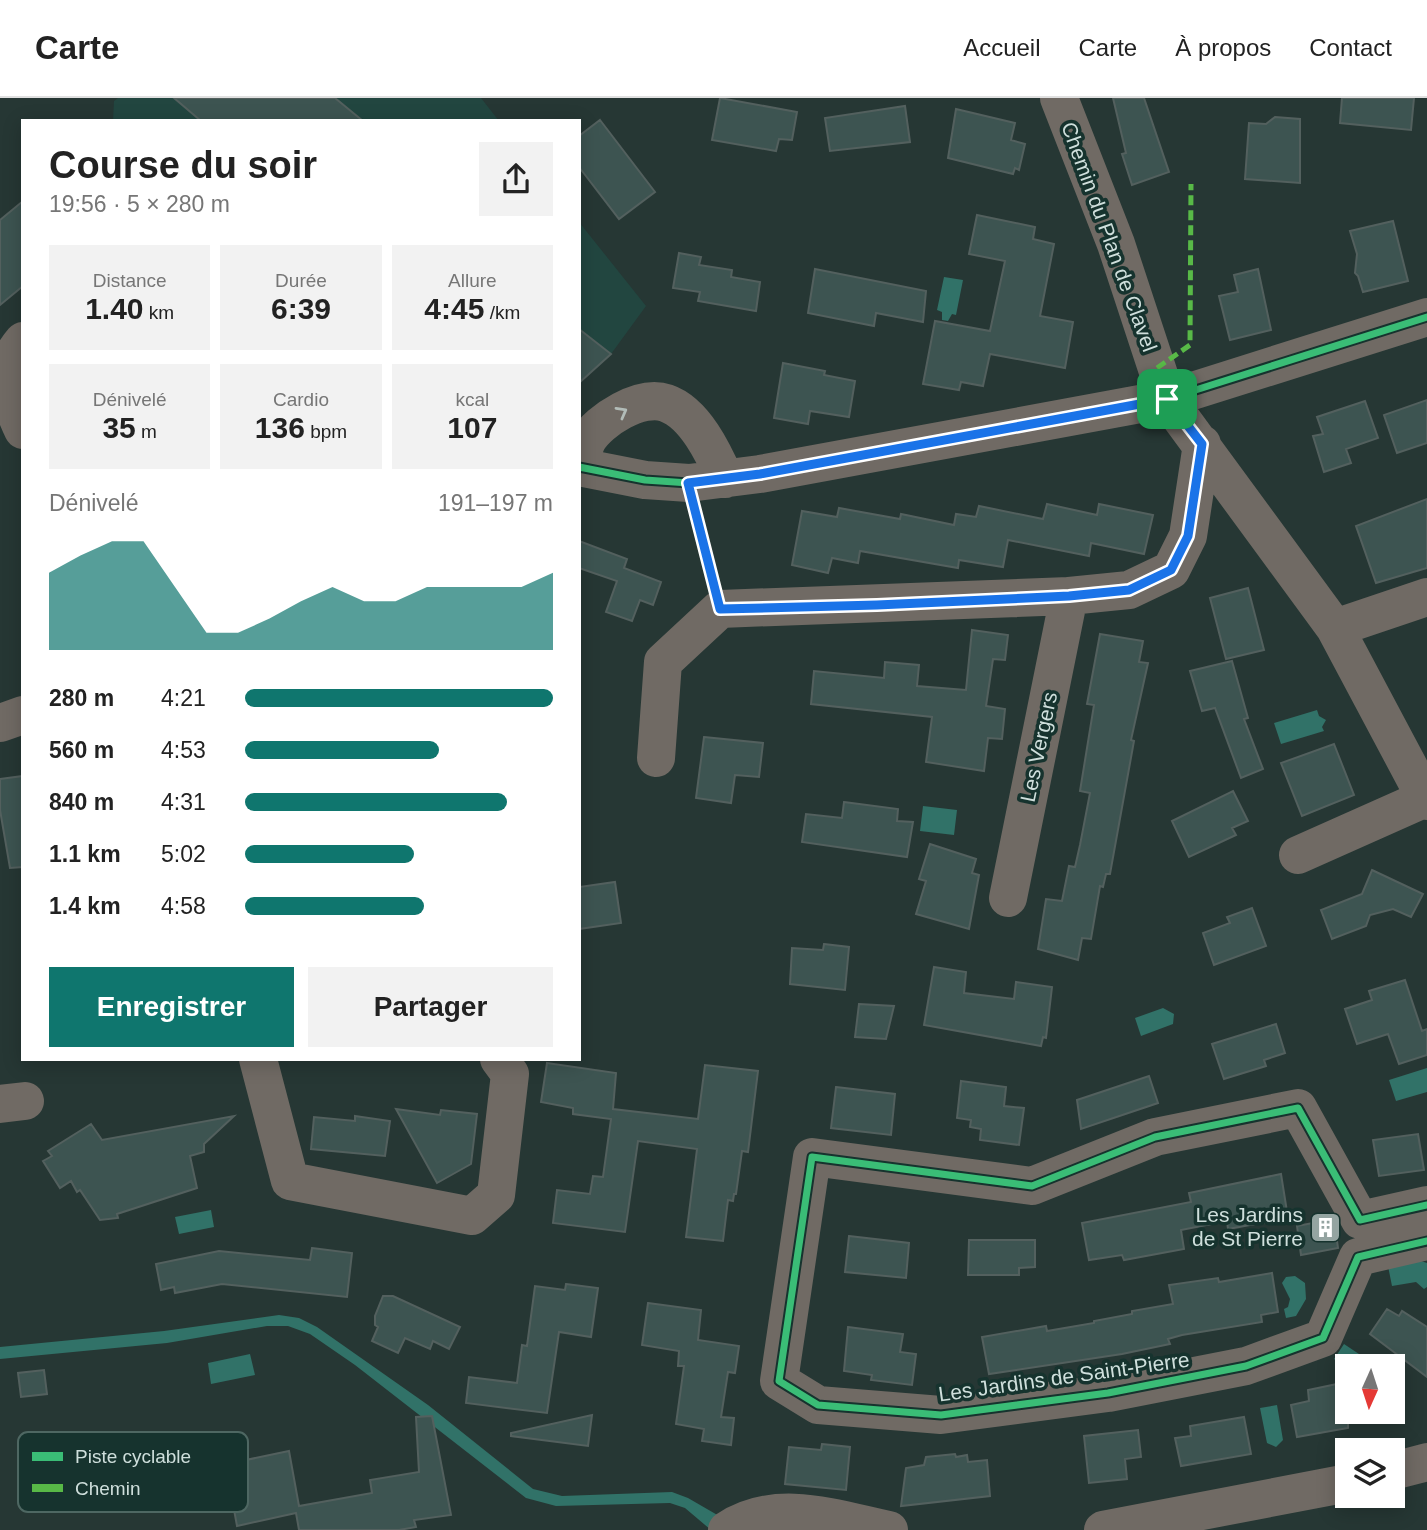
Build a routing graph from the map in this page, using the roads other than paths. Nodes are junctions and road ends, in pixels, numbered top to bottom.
1 (1059, 98) edge
2 (1427, 317) edge
3 (21, 342) edge
4 (1167, 399) junction
5 (21, 426) edge
6 (1202, 444) junction
7 (581, 457) edge
8 (581, 467) edge
9 (707, 481) junction
10 (1069, 596) junction
11 (1427, 597) edge
12 (1335, 628) junction
13 (21, 716) edge
14 (0, 723) edge
15 (656, 758) dead end
16 (1426, 799) edge
17 (1298, 855) dead end
18 (1008, 898) dead end
19 (259, 1061) edge
20 (500, 1061) edge
21 (1427, 1205) edge
22 (1359, 1238) junction
23 (1427, 1241) edge
24 (1427, 1462) edge
25 (1405, 1468) edge
26 (1335, 1485) edge
27 (734, 1525) edge
28 (889, 1530) edge
29 (1102, 1530) edge

1 - 4 street, Chemin du Plan de Clavel
2 - 4 street
3 - 5 street
4 - 6 street, Chemin du Plan de Clavel
4 - 9 street
6 - 10 street
6 - 12 street, Chemin du Plan de Clavel
7 -> 9 street
8 - 9 street
10 - 15 street
10 - 18 street, Les Vergers
11 - 12 street
12 - 16 street, Chemin du Plan de Clavel
13 - 14 street
16 - 17 street
19 - 20 street
21 - 22 street
22 - 22 street, Les Jardins de Saint-Pierre
22 - 23 street
24 - 25 street
26 - 29 street
27 - 28 street

